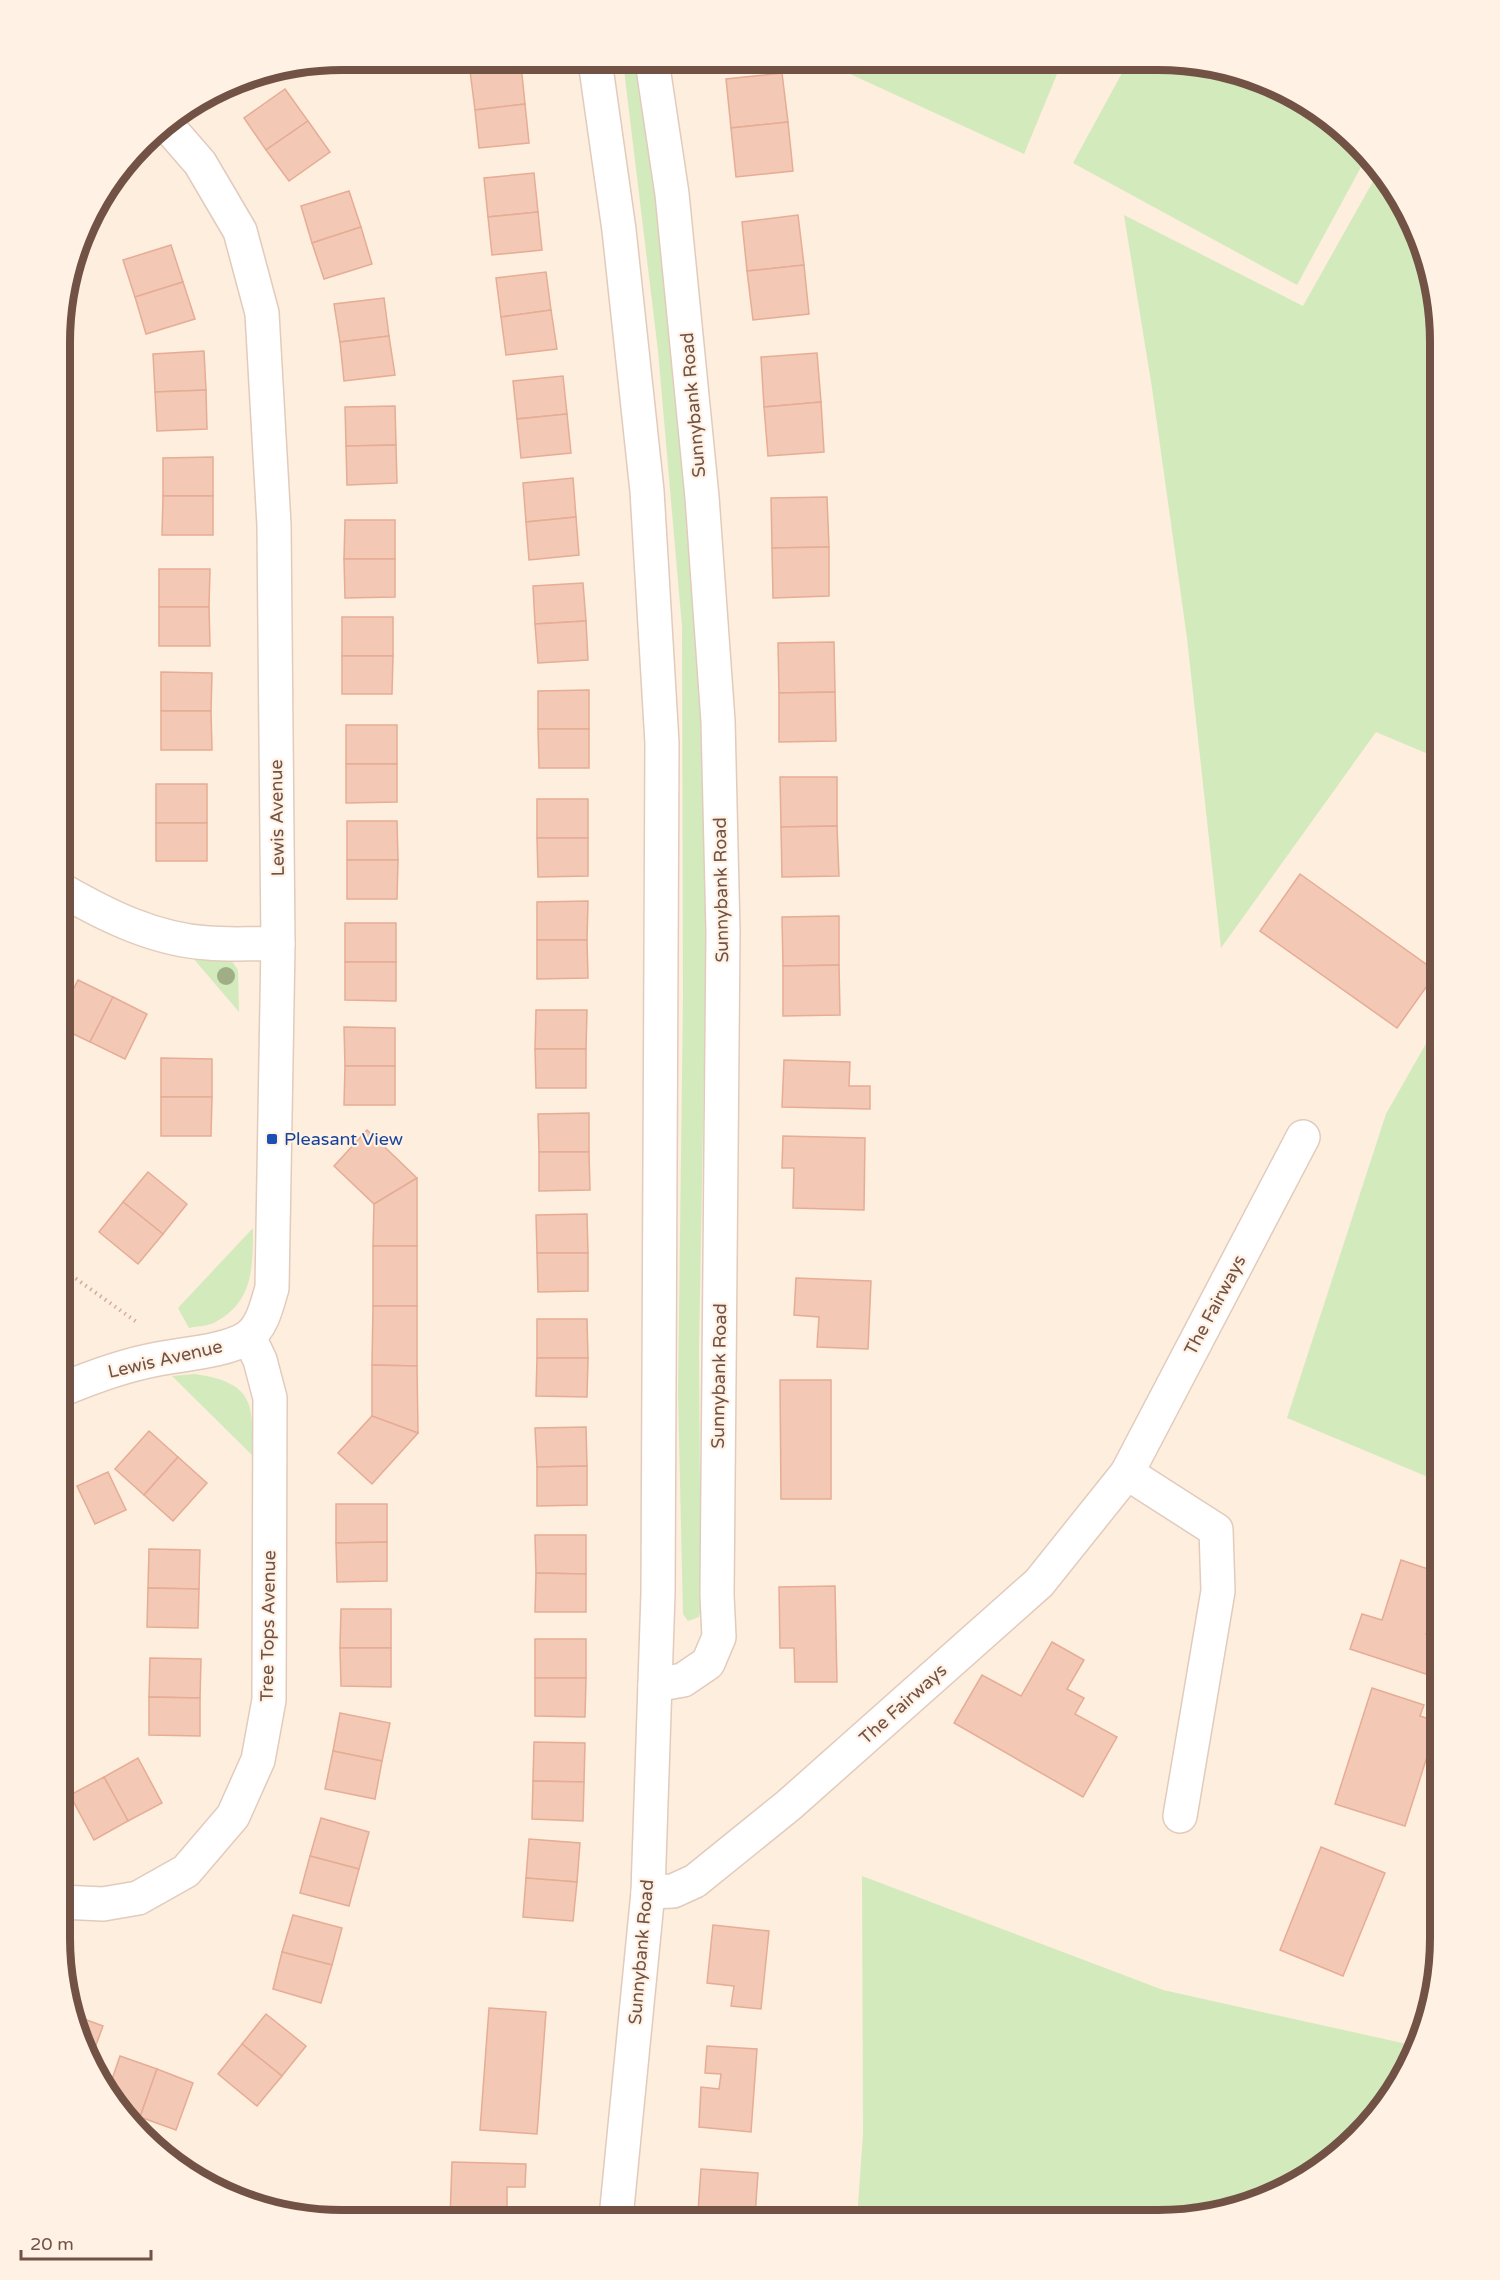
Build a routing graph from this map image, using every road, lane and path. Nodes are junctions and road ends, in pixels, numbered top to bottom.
1 (596, 70) edge
2 (653, 70) edge
3 (172, 131) edge
4 (70, 895) edge
5 (278, 944) junction
6 (1303, 1137) dead end
7 (70, 1275) edge
8 (144, 1327) dead end
9 (249, 1337) junction
10 (70, 1386) edge
11 (1126, 1473) junction
12 (655, 1685) junction
13 (1180, 1816) dead end
14 (648, 1892) junction
15 (70, 1902) edge
16 (617, 2210) edge

1 - 12 street, Sunnybank Road
2 - 12 street, Sunnybank Road
3 - 5 street, Lewis Avenue
4 - 5 street
5 - 9 street, Lewis Avenue
6 - 11 street, The Fairways
7 - 8 path
9 - 10 street, Lewis Avenue
9 - 15 street, Tree Tops Avenue
11 - 13 street
11 - 14 street, The Fairways
12 - 14 street, Sunnybank Road
14 - 16 street, Sunnybank Road

